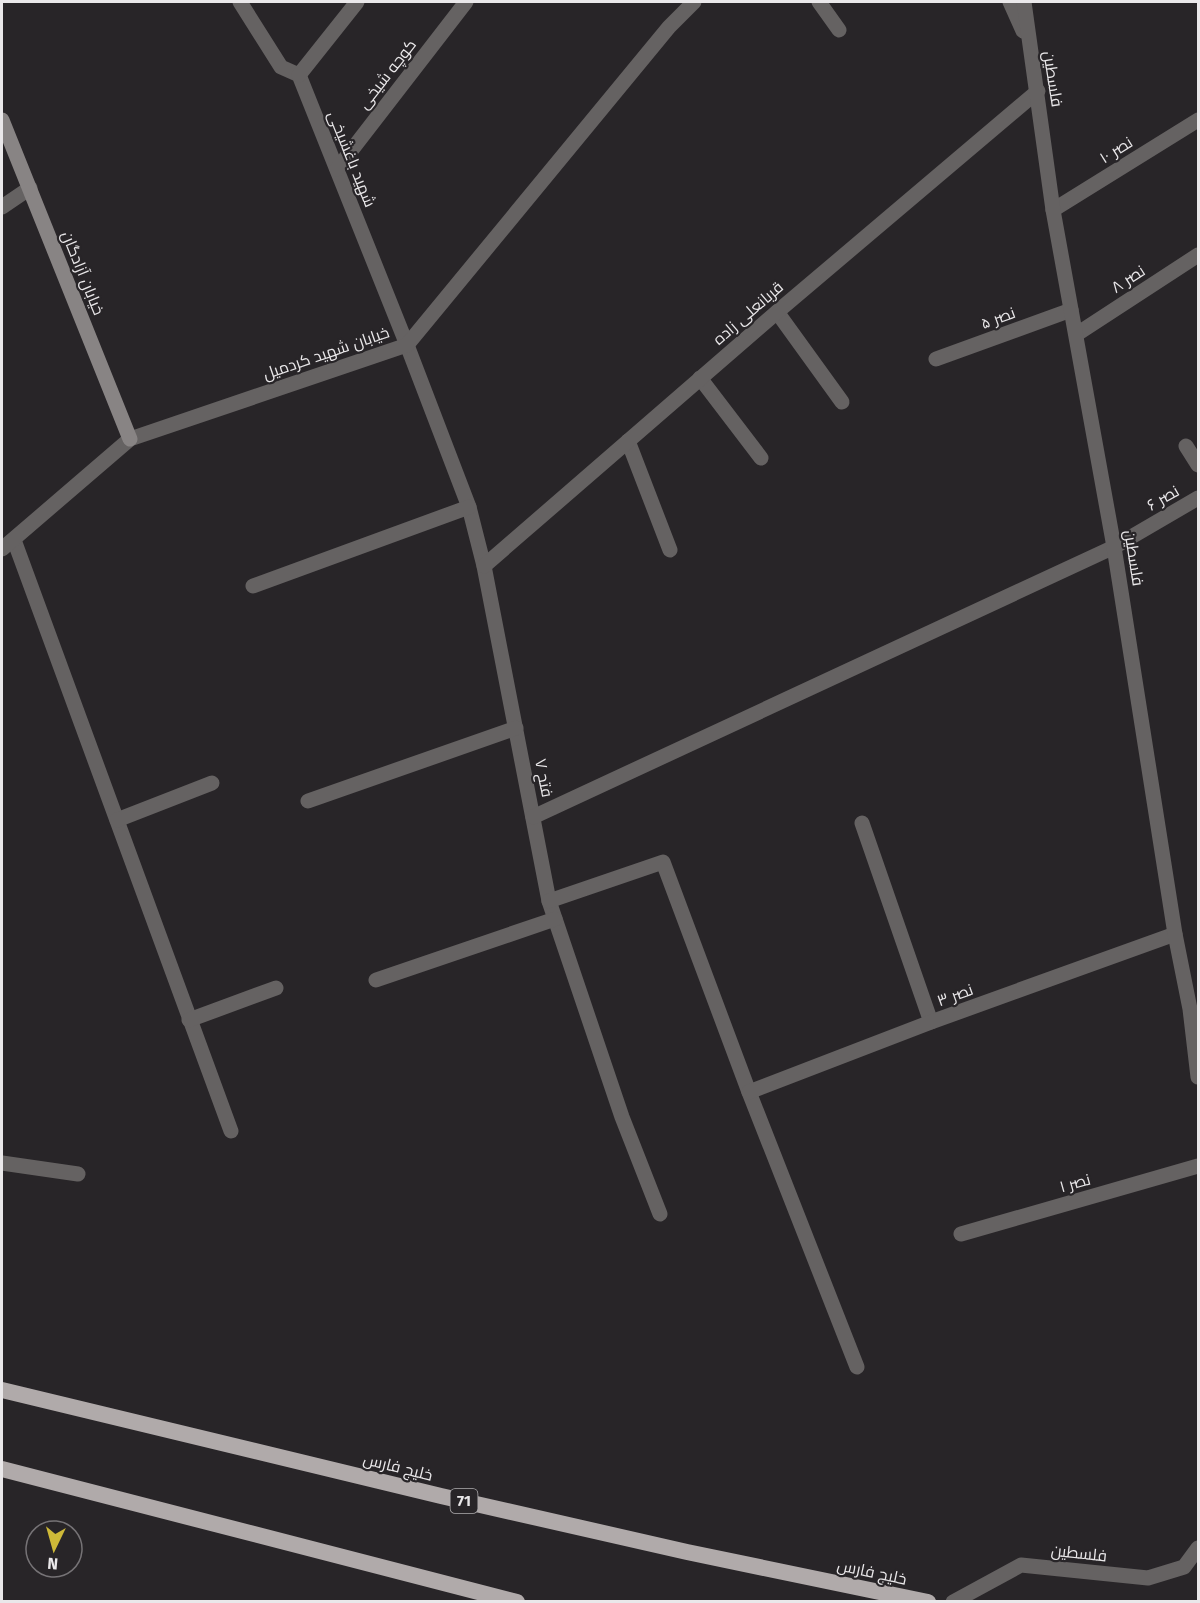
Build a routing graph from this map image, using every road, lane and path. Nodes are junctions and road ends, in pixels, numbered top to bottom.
1 (240, 2) edge
2 (357, 2) edge
3 (466, 2) edge
4 (694, 2) edge
5 (819, 2) edge
6 (1010, 2) edge
7 (1024, 2) edge
8 (839, 30) dead end
9 (1029, 45) junction
10 (299, 75) junction
11 (1038, 91) junction
12 (2, 120) edge
13 (1198, 120) edge
14 (337, 169) junction
15 (30, 189) junction
16 (2, 207) edge
17 (1053, 210) junction
18 (1198, 255) edge
19 (1071, 310) junction
20 (777, 312) junction
21 (1077, 334) junction
22 (407, 345) junction
23 (936, 359) dead end
24 (700, 378) junction
25 (842, 402) dead end
26 (130, 438) junction
27 (627, 441) junction
28 (1186, 446) dead end
29 (761, 458) dead end
30 (1198, 465) edge
31 (1198, 498) edge
32 (469, 507) junction
33 (8, 544) edge
34 (1114, 548) junction
35 (670, 550) dead end
36 (484, 566) junction
37 (253, 586) dead end
38 (516, 728) junction
39 (212, 783) dead end
40 (308, 801) dead end
41 (533, 817) junction
42 (117, 820) junction
43 (862, 823) dead end
44 (549, 901) junction
45 (555, 919) junction
46 (1174, 934) junction
47 (376, 980) dead end
48 (276, 988) dead end
49 (1194, 1006) edge
50 (189, 1020) junction
51 (931, 1022) junction
52 (1198, 1077) edge
53 (748, 1092) junction
54 (231, 1131) dead end
55 (2, 1163) edge
56 (1198, 1166) edge
57 (78, 1174) dead end
58 (660, 1214) dead end
59 (961, 1234) dead end
60 (856, 1367) dead end
61 (2, 1390) edge
62 (2, 1469) edge
63 (1198, 1548) edge
64 (517, 1602) edge
65 (928, 1602) edge
66 (953, 1602) edge

1 - 10 street
2 - 10 street
3 - 14 street, کوچه شیخی
4 - 22 street, خیابان شهید کردمیل
5 - 8 street
6 - 9 street
7 - 9 street
9 - 11 street, فلسطین
10 - 14 street, شهید باغشیخی
11 - 17 street, فلسطین
11 - 20 street, قربانعلی زاده
12 - 15 main road, خیابان آزادگان
13 - 17 street, نصر ۱۰
14 - 22 street, شهید باغشیخی
15 - 16 street
15 - 26 main road, خیابان آزادگان
17 - 19 street, فلسطین
18 - 21 street, نصر ۸
19 - 21 street, فلسطین
19 - 23 street, نصر ۵
20 - 24 street, قربانعلی زاده
20 - 25 street
21 - 34 street, فلسطین
22 - 26 street, خیابان شهید کردمیل
22 - 32 street, فتح ۷
24 - 27 street, قربانعلی زاده
24 - 29 street
26 - 33 street, خیابان شهید کردمیل
27 - 35 street
27 - 36 street, قربانعلی زاده
28 - 30 street
31 - 34 street, نصر ۶
32 - 36 street, فتح ۷
32 - 37 street
33 - 42 street
34 - 41 street, نصر ۶
34 - 46 street, فلسطین
36 - 38 street, فتح ۷
38 - 40 street
38 - 41 street, فتح ۷
39 - 42 street
41 - 44 street, فتح ۷
42 - 50 street
43 - 51 street
44 - 45 street, فتح ۷
44 - 53 street
45 - 47 street
45 - 58 street, فتح ۷
46 - 49 street, فلسطین
46 - 51 street, نصر ۳
48 - 50 street
49 - 52 street, فلسطین
50 - 54 street
51 - 53 street, نصر ۳
53 - 60 street
55 - 57 street
56 - 59 street, نصر ۱
61 - 65 highway, خلیج فارس / 71
62 - 64 highway
63 - 66 street, فلسطین

